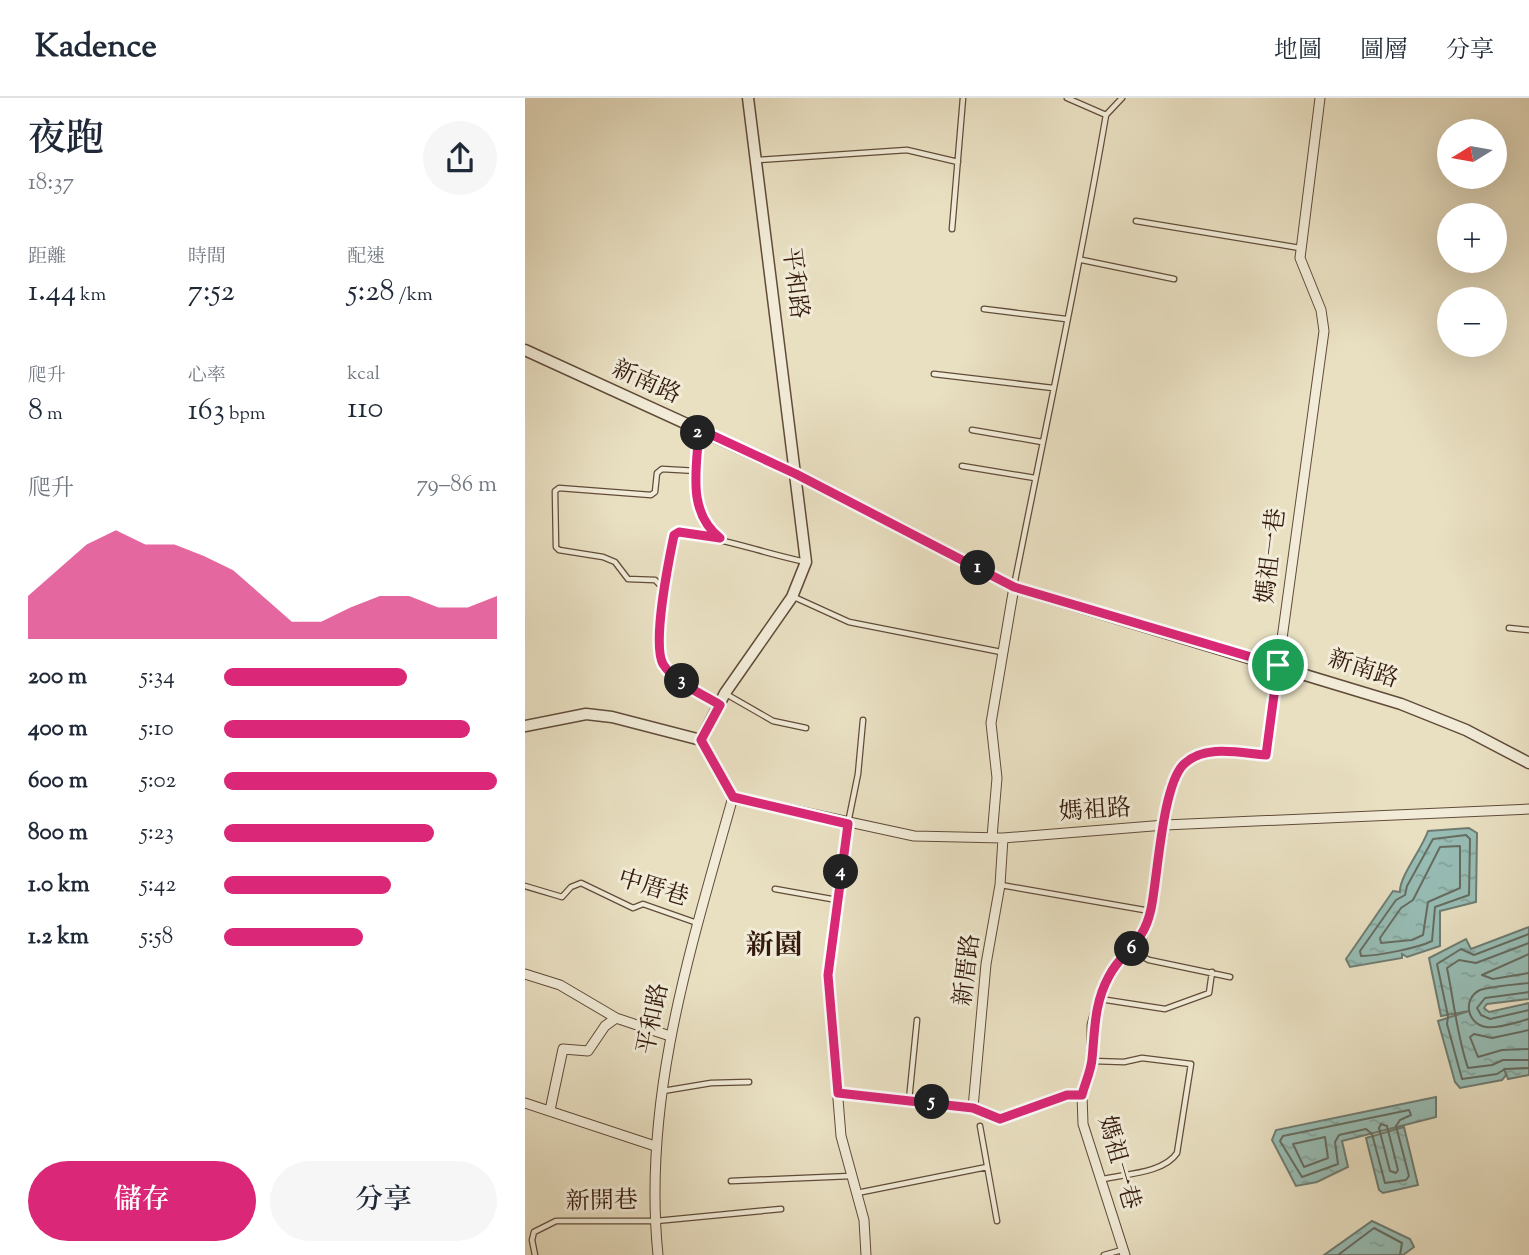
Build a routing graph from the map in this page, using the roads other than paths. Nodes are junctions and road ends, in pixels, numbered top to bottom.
1 (748, 98) edge
2 (963, 98) edge
3 (1067, 98) edge
4 (1122, 98) edge
5 (1320, 98) edge
6 (1106, 115) junction
7 (756, 160) junction
8 (958, 162) junction
9 (1136, 221) dead end
10 (952, 229) dead end
11 (1300, 247) junction
12 (1081, 260) junction
13 (1174, 279) dead end
14 (984, 309) dead end
15 (1066, 319) junction
16 (525, 350) edge
17 (934, 374) dead end
18 (1053, 388) junction
19 (699, 429) junction
20 (972, 430) dead end
21 (1042, 442) junction
22 (962, 466) dead end
23 (697, 471) junction
24 (796, 474) junction
25 (1035, 478) junction
26 (720, 538) junction
27 (807, 562) junction
28 (1014, 587) junction
29 (665, 590) junction
30 (792, 597) junction
31 (1509, 628) dead end
32 (1529, 629) edge
33 (1001, 652) junction
34 (1278, 665) junction
35 (725, 693) junction
36 (720, 705) junction
37 (863, 720) dead end
38 (525, 726) edge
39 (806, 728) dead end
40 (701, 740) junction
41 (1529, 763) edge
42 (733, 797) junction
43 (1529, 809) edge
44 (848, 824) junction
45 (1165, 825) junction
46 (992, 837) junction
47 (1003, 838) junction
48 (1000, 885) junction
49 (525, 886) edge
50 (775, 889) dead end
51 (837, 900) junction
52 (1150, 911) junction
53 (698, 923) junction
54 (1130, 951) junction
55 (1212, 972) junction
56 (525, 974) edge
57 (1230, 977) dead end
58 (1099, 999) junction
59 (616, 1018) junction
60 (917, 1020) dead end
61 (670, 1035) junction
62 (1092, 1061) junction
63 (749, 1082) dead end
64 (662, 1091) junction
65 (838, 1093) junction
66 (1082, 1095) junction
67 (909, 1100) junction
68 (525, 1103) edge
69 (973, 1108) junction
70 (551, 1110) junction
71 (980, 1126) dead end
72 (655, 1146) junction
73 (987, 1167) junction
74 (852, 1175) junction
75 (1103, 1179) junction
76 (731, 1181) dead end
77 (856, 1193) junction
78 (781, 1209) dead end
79 (656, 1221) junction
80 (997, 1221) dead end
81 (1124, 1254) edge
82 (535, 1255) edge
83 (658, 1255) edge
84 (866, 1255) edge
85 (1104, 1255) edge

1 - 7 street, 平和路
2 - 8 lane
3 - 6 lane
4 - 6 lane
5 - 11 street, 媽祖一巷
6 - 12 lane
7 - 8 lane
7 - 24 street, 平和路
8 - 10 lane
9 - 11 lane
11 - 34 street, 媽祖一巷
12 - 13 lane
12 - 15 lane
14 - 15 lane
15 - 18 lane
16 - 19 street, 新南路
17 - 18 lane
18 - 21 lane
19 - 23 lane
19 - 24 street, 新南路
20 - 21 lane
21 - 25 lane
22 - 25 lane
23 - 26 lane
23 - 29 lane
24 - 27 street, 平和路
24 - 28 street, 新南路
25 - 28 lane
26 - 27 lane
26 - 29 lane
27 - 30 street
28 - 33 street
28 - 34 street, 新南路
29 - 36 lane
30 - 33 lane
30 - 35 street
31 - 32 lane
33 - 46 street
34 - 41 street, 新南路
34 - 45 street, 媽祖一巷
35 - 36 street
35 - 39 lane
36 - 40 street
37 - 44 lane
38 - 40 street
40 - 42 street
42 - 44 street, 媽祖路
42 - 53 street, 平和路
43 - 45 street, 媽祖路
44 - 46 street, 媽祖路
44 - 51 street
45 - 47 street, 媽祖路
45 - 52 street, 媽祖一巷
46 - 47 street, 媽祖路
47 - 48 street, 新厝路
48 - 52 lane
48 - 69 street, 新厝路
49 - 53 lane, 中厝巷
50 - 51 lane
51 - 65 street
52 - 54 street, 媽祖一巷
53 - 61 street, 平和路
54 - 55 lane
54 - 58 street, 媽祖一巷
55 - 57 lane
55 - 58 lane
56 - 59 street
58 - 62 street, 媽祖一巷
59 - 61 street
59 - 70 street
60 - 67 lane
61 - 64 street, 平和路
62 - 66 street, 媽祖一巷
62 - 75 lane
63 - 64 lane
64 - 72 street, 平和路
65 - 67 street
65 - 74 street
66 - 69 street
66 - 75 street, 媽祖一巷
67 - 69 street
68 - 70 street
70 - 72 street
71 - 73 lane
72 - 79 street, 平和路
73 - 77 lane
73 - 80 lane
74 - 76 lane
74 - 77 street
75 - 81 street, 媽祖一巷
77 - 84 street
78 - 79 lane
79 - 82 lane, 新開巷
79 - 83 street, 平和路
81 - 85 lane

